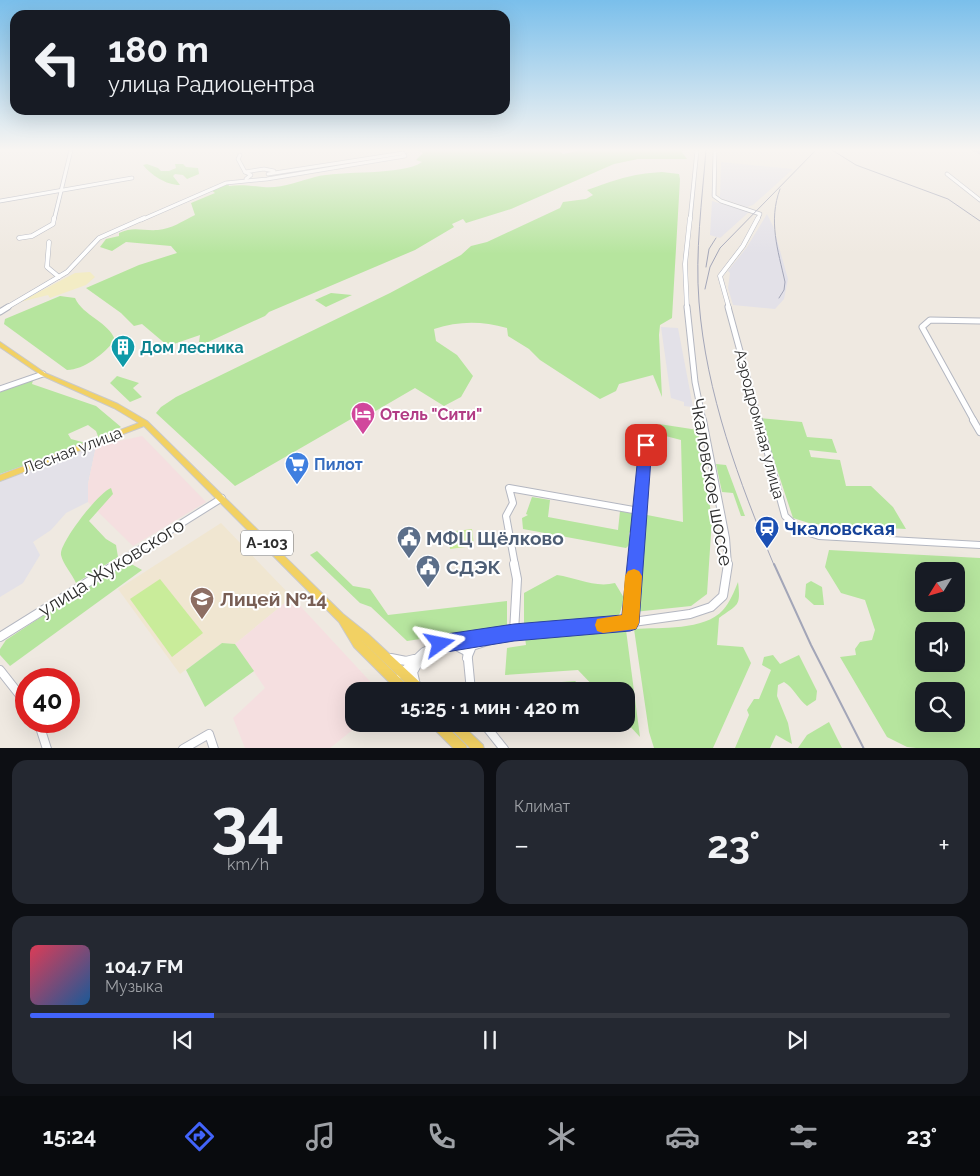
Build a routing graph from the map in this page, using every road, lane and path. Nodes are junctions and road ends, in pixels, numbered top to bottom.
1 (63, 185) edge
2 (88, 185) edge
3 (223, 185) edge
4 (693, 185) edge
5 (714, 185) edge
6 (961, 185) edge
7 (62, 189) junction
8 (980, 200) edge
9 (0, 201) edge
10 (19, 238) dead end
11 (49, 242) dead end
12 (59, 277) junction
13 (0, 312) edge
14 (980, 321) edge
15 (0, 344) edge
16 (43, 374) junction
17 (0, 389) edge
18 (145, 423) junction
19 (647, 429) dead end
20 (980, 432) edge
21 (0, 478) edge
22 (222, 498) junction
23 (638, 511) junction
24 (980, 544) edge
25 (340, 617) junction
26 (630, 623) junction
27 (514, 632) junction
28 (0, 637) edge
29 (466, 639) junction
30 (446, 642) junction
31 (421, 655) junction
32 (467, 655) junction
33 (385, 656) junction
34 (0, 670) edge
35 (402, 672) junction
36 (395, 682) edge
37 (399, 682) edge
38 (412, 682) edge
39 (415, 682) edge
40 (469, 682) edge
41 (15, 689) edge
42 (445, 732) edge
43 (462, 732) edge
44 (491, 732) edge
45 (42, 733) edge
46 (47, 748) edge
47 (183, 748) edge
48 (214, 748) edge
49 (462, 748) edge
50 (479, 748) edge
51 (504, 748) edge

1 - 7 street
2 - 7 street
3 - 12 street
4 - 26 street, Чкаловское шоссе
5 - 24 street, Аэродромная улица
6 - 8 street
7 - 9 street
7 - 10 street
11 - 12 street
12 - 13 street
14 - 20 street
15 - 16 main road, А-103
16 - 17 street
16 - 18 main road, А-103
18 - 21 main road, Лесная улица
18 - 22 main road, А-103
19 - 23 street
22 - 25 main road, А-103
22 - 28 street, улица Жуковского
23 - 26 street
23 - 27 street
25 - 33 main road, А-103
25 - 36 main road, А-103
26 - 27 street, Чкаловское шоссе
27 - 29 street, Чкаловское шоссе
27 - 32 street
29 - 30 street, Чкаловское шоссе
29 - 32 street
30 - 31 street, Чкаловское шоссе
30 - 32 street
31 - 33 street
31 - 35 street, Чкаловское шоссе
31 - 39 street
32 - 40 street
33 - 35 main road, А-103
34 - 41 street
35 - 37 street
35 - 38 main road, А-103
42 - 49 main road
43 - 50 main road
44 - 51 street
45 - 46 street
47 - 48 street

